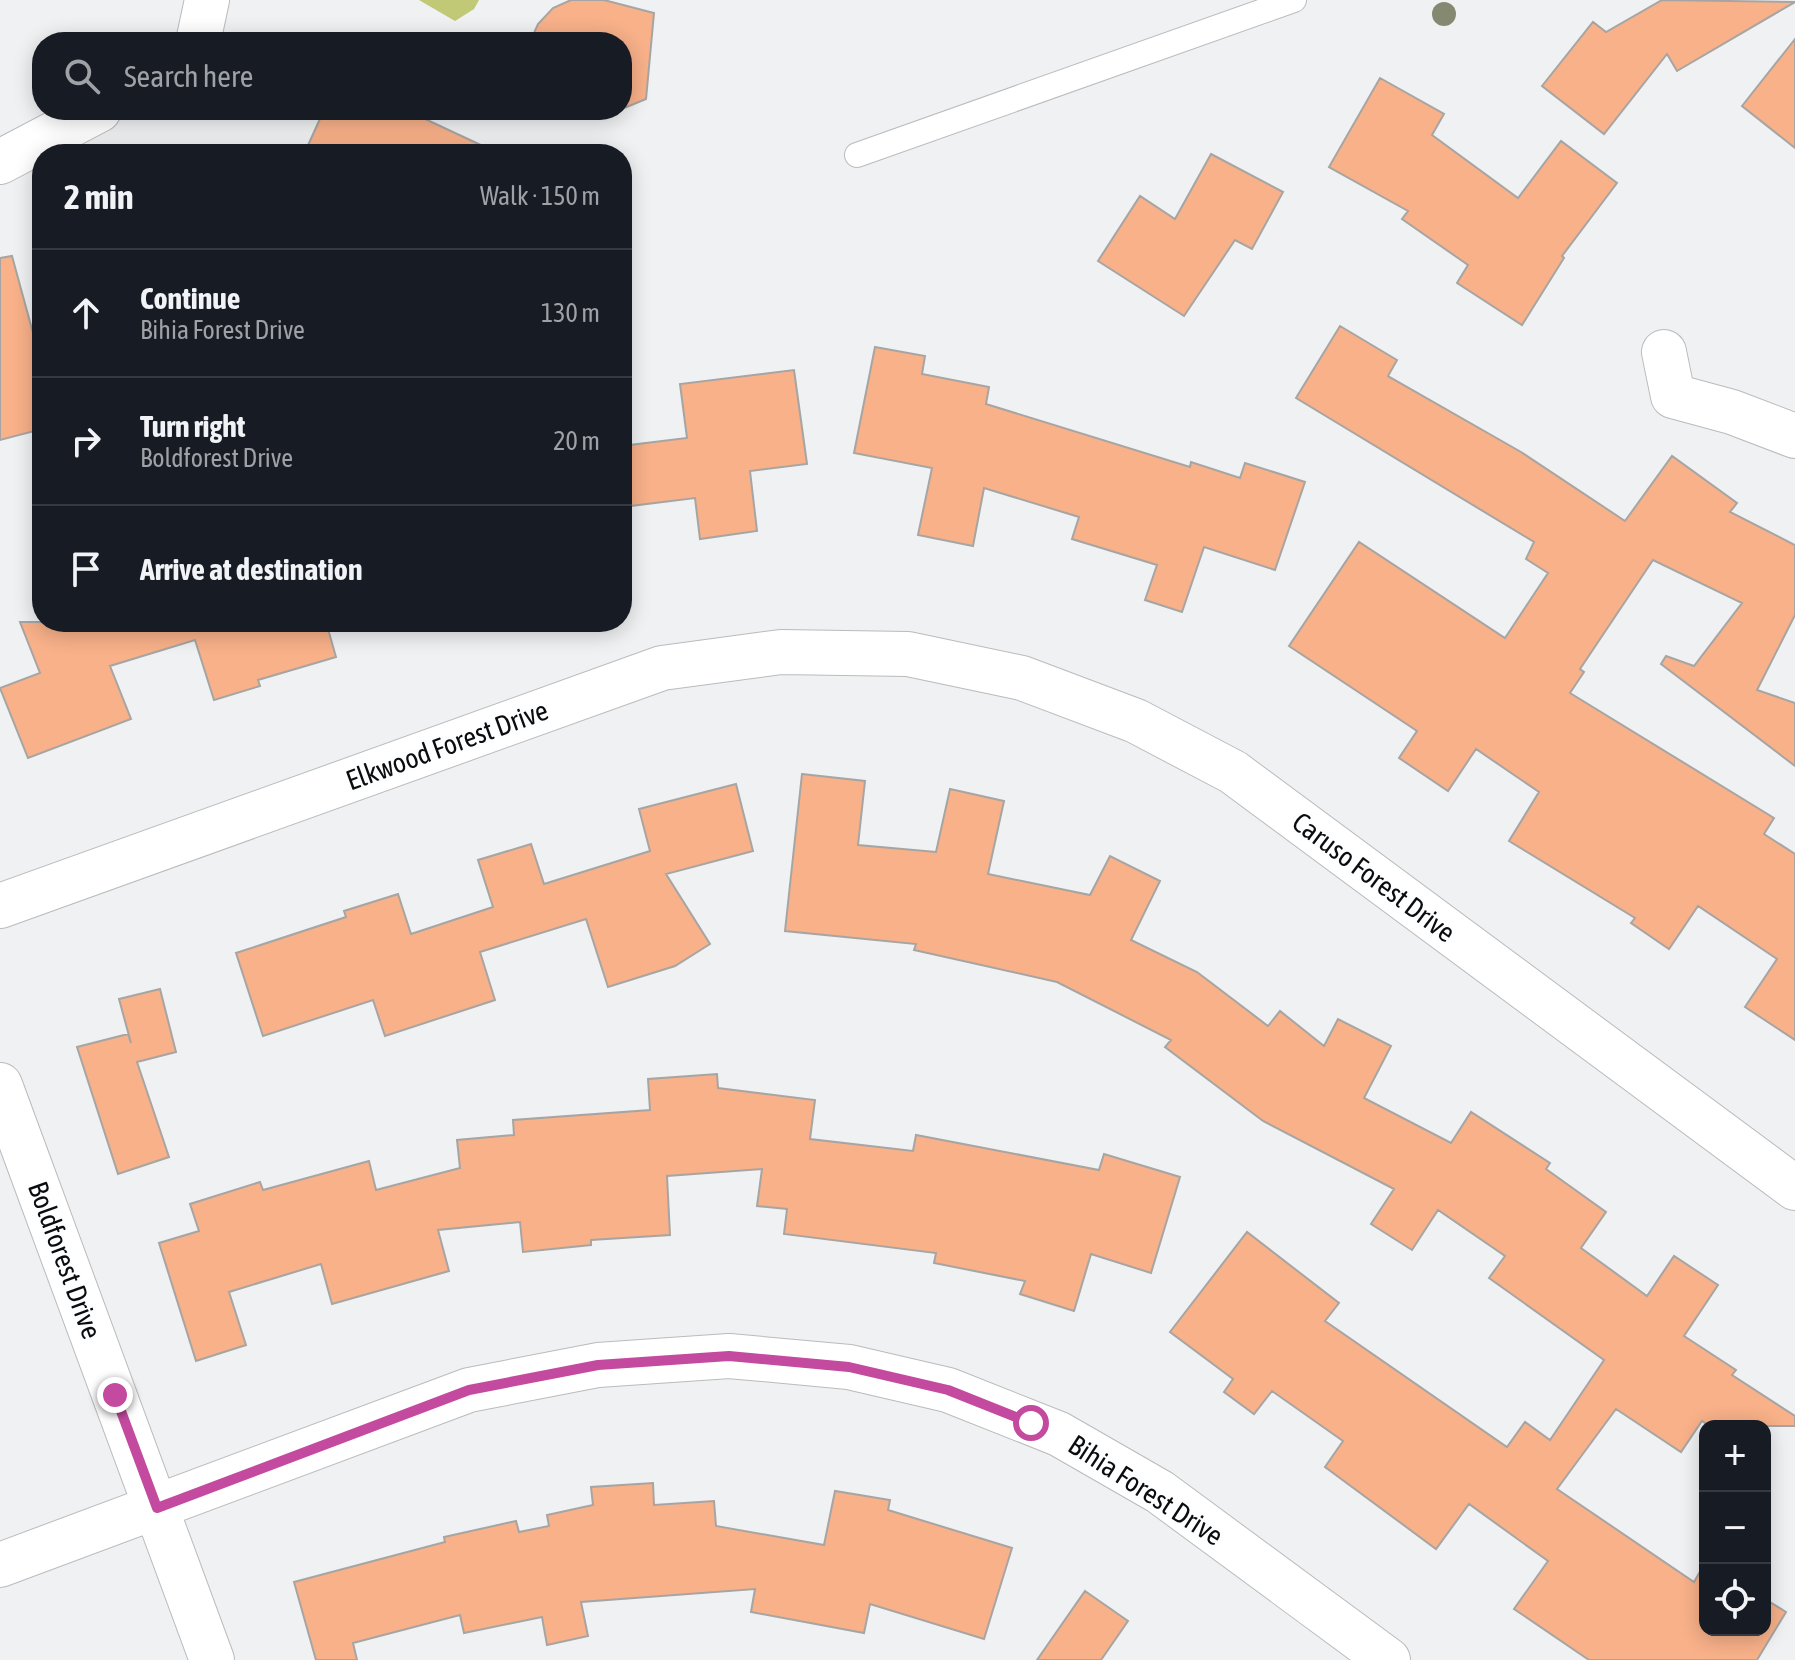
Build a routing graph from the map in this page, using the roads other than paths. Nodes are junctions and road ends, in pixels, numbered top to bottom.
1 (207, 0) edge
2 (1294, 0) edge
3 (200, 32) edge
4 (80, 120) edge
5 (34, 144) edge
6 (32, 145) edge
7 (857, 155) dead end
8 (0, 162) edge
9 (1664, 352) dead end
10 (1795, 436) edge
11 (908, 654) joint
12 (0, 906) edge
13 (0, 1085) edge
14 (1795, 1188) edge
15 (157, 1508) junction
16 (0, 1565) edge
17 (212, 1660) edge
18 (1388, 1660) edge

1 - 3 street
2 - 7 lane
4 - 5 street
6 - 8 street
9 - 10 street
11 - 12 street, Elkwood Forest Drive
11 - 14 street, Caruso Forest Drive
13 - 15 street, Boldforest Drive
15 - 16 street, Bihia Forest Drive
15 - 17 street, Boldforest Drive
15 - 18 street, Bihia Forest Drive

